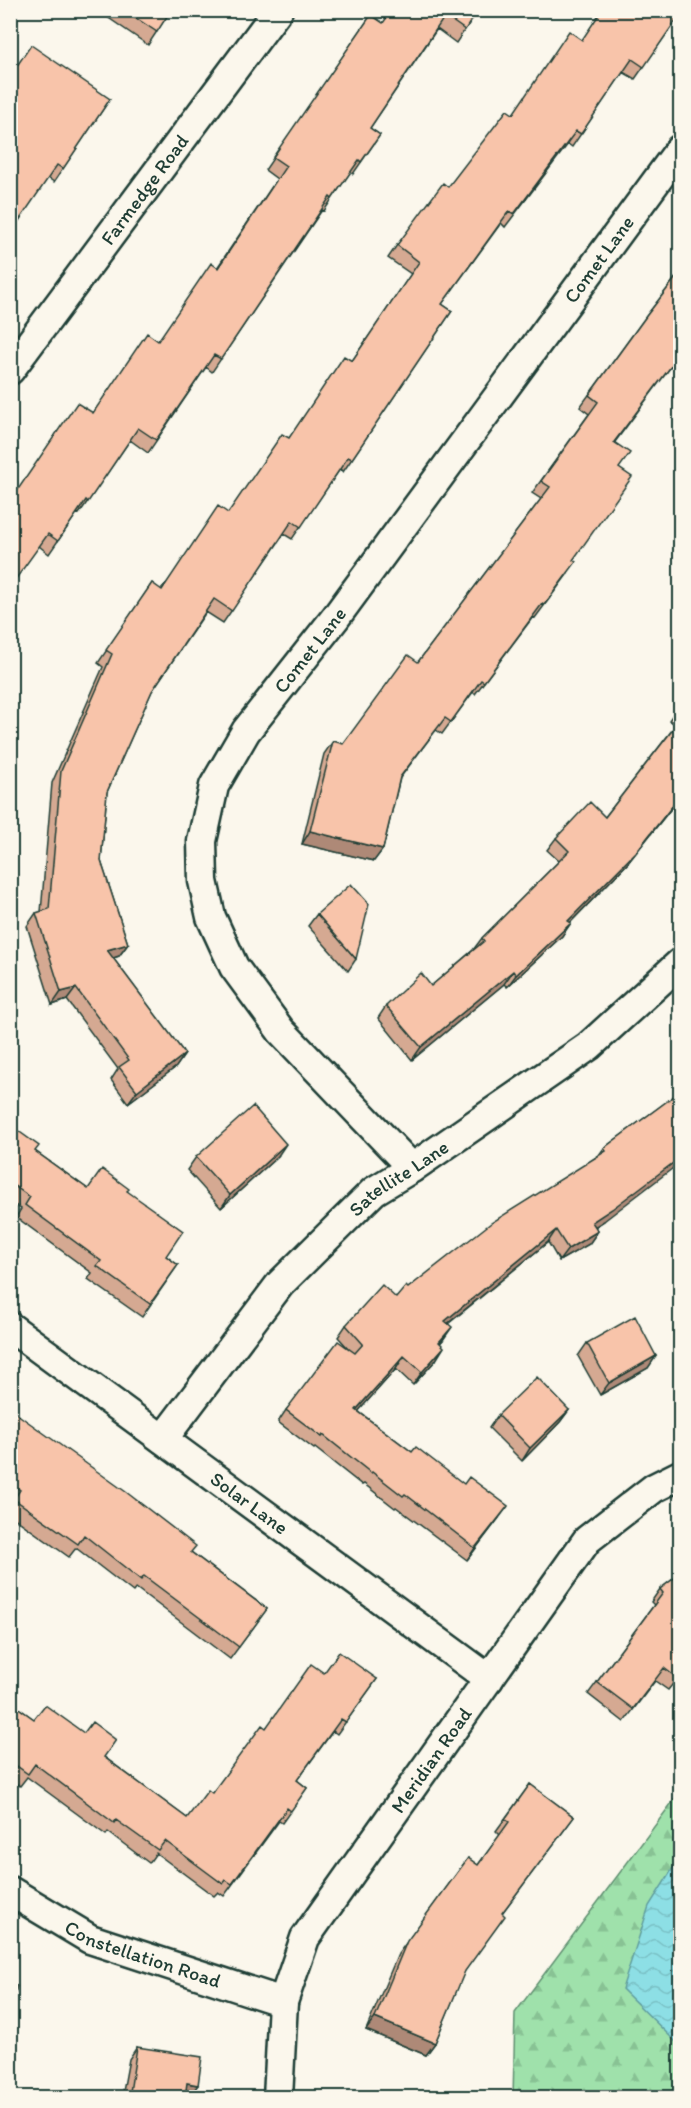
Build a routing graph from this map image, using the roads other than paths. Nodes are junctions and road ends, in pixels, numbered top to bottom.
1 (278, 10) edge
2 (681, 149) edge
3 (10, 370) edge
4 (681, 963) edge
5 (412, 1168) junction
6 (10, 1328) edge
7 (163, 1439) junction
8 (681, 1475) edge
9 (489, 1679) junction
10 (10, 1891) edge
11 (283, 2002) junction
12 (278, 2097) edge

1 - 3 street, Farmedge Road
2 - 5 street, Comet Lane
4 - 5 street, Satellite Lane
5 - 7 street, Satellite Lane
6 - 7 street, Solar Lane
7 - 9 street, Solar Lane
8 - 9 street, Meridian Road
9 - 11 street, Meridian Road
10 - 11 street, Constellation Road
11 - 12 street, Meridian Road

